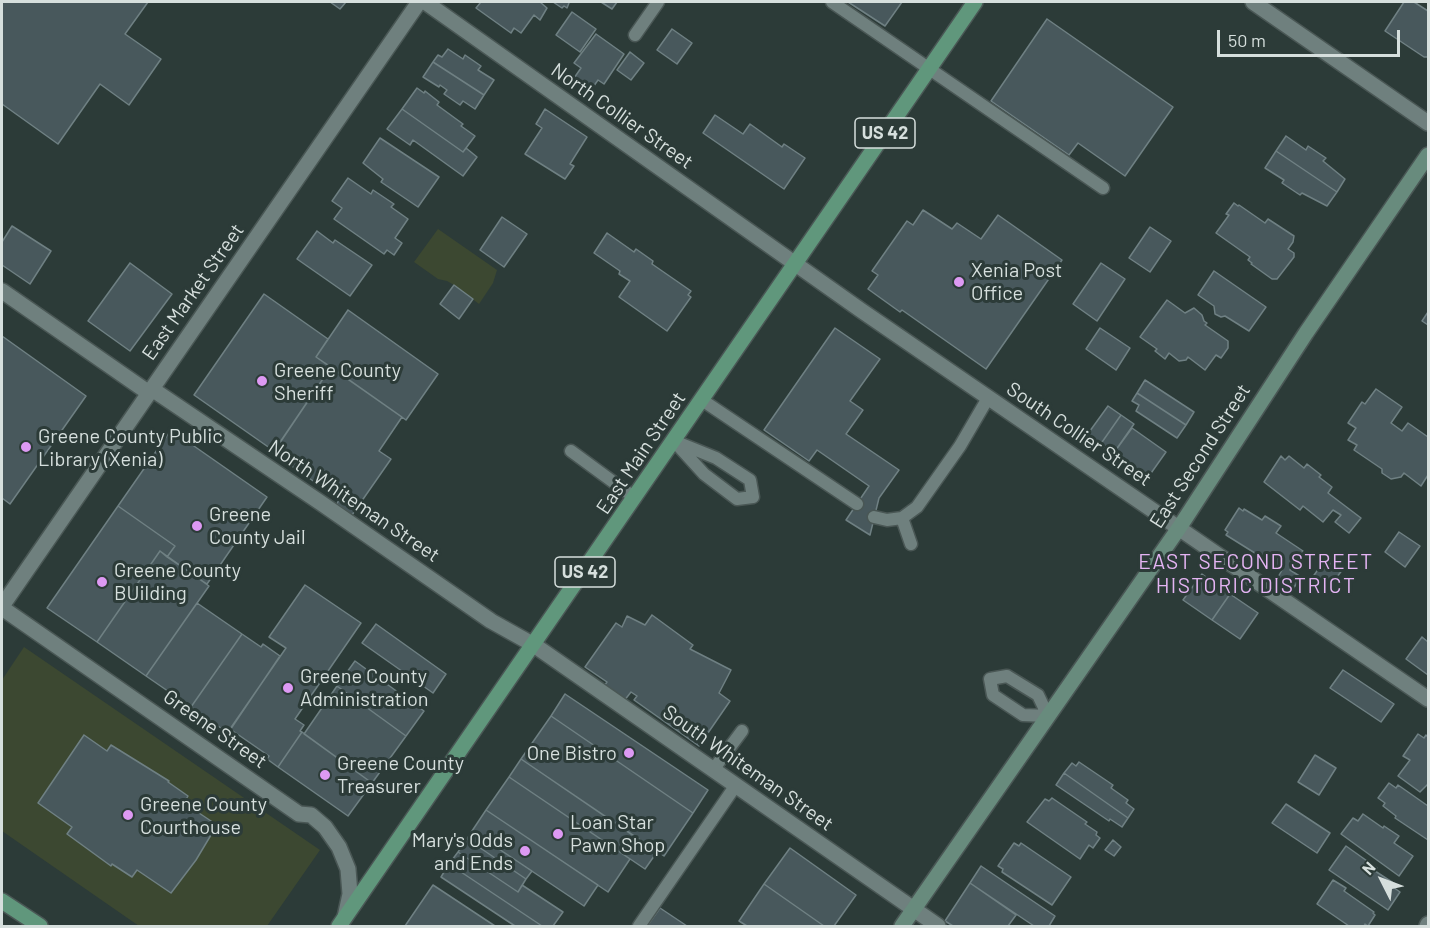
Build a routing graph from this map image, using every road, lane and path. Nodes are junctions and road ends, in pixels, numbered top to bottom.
1 (419, 2) edge
2 (424, 2) edge
3 (658, 2) edge
4 (832, 2) edge
5 (975, 2) edge
6 (1253, 2) edge
7 (635, 34) dead end
8 (929, 68) junction
9 (1428, 123) edge
10 (1428, 155) edge
11 (1103, 188) dead end
12 (795, 264) junction
13 (2, 291) edge
14 (150, 391) junction
15 (988, 398) junction
16 (702, 400) junction
17 (674, 441) junction
18 (571, 451) dead end
19 (635, 498) junction
20 (857, 504) dead end
21 (874, 517) dead end
22 (902, 518) junction
23 (1179, 528) junction
24 (911, 544) dead end
25 (2, 607) edge
26 (534, 645) junction
27 (1428, 699) edge
28 (1048, 716) junction
29 (742, 731) dead end
30 (713, 770) junction
31 (736, 785) junction
32 (2, 900) edge
33 (914, 909) junction
34 (342, 922) edge
35 (40, 927) edge
36 (639, 927) edge
37 (902, 927) edge
38 (938, 927) edge

1 - 14 street, East Market Street
2 - 12 street, North Collier Street
3 - 7 lane
4 - 8 lane
5 - 8 main road, East Main Street / US 42
6 - 9 street
8 - 11 lane
8 - 12 main road, East Main Street / US 42
10 - 23 main road, East Second Street
12 - 15 street, South Collier Street
12 - 16 main road, East Main Street / US 42
13 - 14 street, North Whiteman Street
14 - 25 street, East Market Street
14 - 26 street, North Whiteman Street
15 - 22 lane
15 - 23 street, South Collier Street
16 - 17 main road, East Main Street / US 42
16 - 20 lane
17 - 17 lane
17 - 19 main road, East Main Street / US 42
18 - 19 lane
19 - 26 main road, East Main Street / US 42
21 - 22 lane
22 - 24 lane
23 - 27 street, South Collier Street
23 - 28 main road, East Second Street
25 - 34 street, Greene Street
26 - 30 street, South Whiteman Street
26 - 34 main road, East Main Street / US 42
28 - 28 lane
28 - 33 main road, East Second Street
29 - 30 lane
30 - 31 street, South Whiteman Street
31 - 33 street, South Whiteman Street
31 - 36 lane
32 - 35 main road
33 - 37 main road, East Second Street
33 - 38 street, South Whiteman Street

